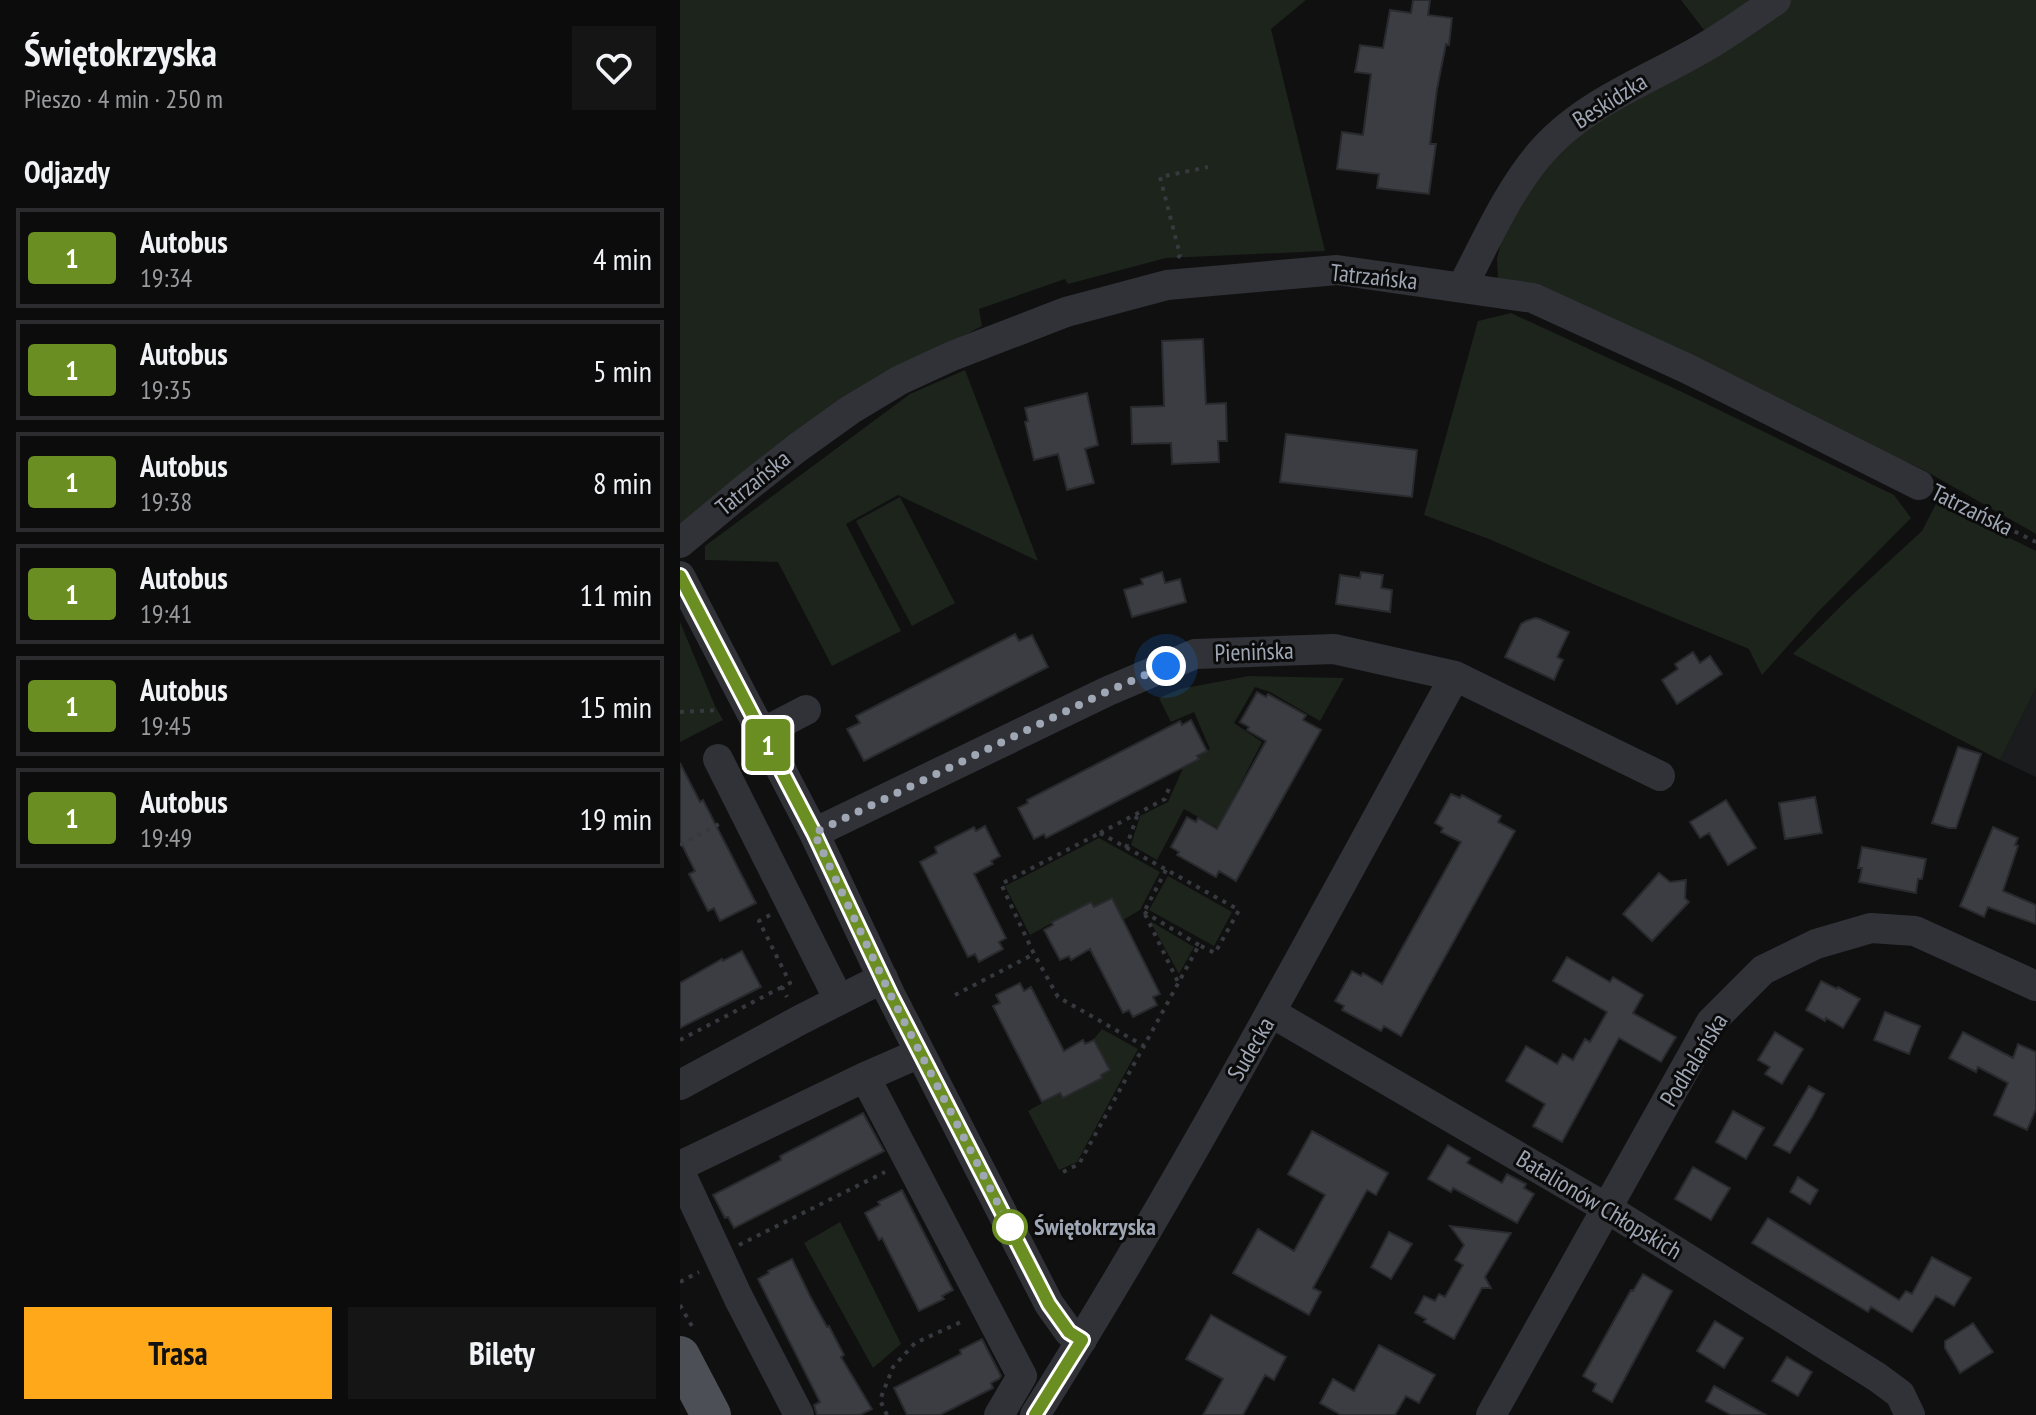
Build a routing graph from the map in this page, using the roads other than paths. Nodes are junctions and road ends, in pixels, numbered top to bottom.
1 (1776, 0) edge
2 (1462, 287) junction
3 (1919, 485) road end
4 (680, 543) edge
5 (680, 576) edge
6 (1455, 676) junction
7 (806, 710) dead end
8 (762, 733) junction
9 (718, 759) dead end
10 (1660, 776) dead end
11 (814, 833) junction
12 (883, 978) junction
13 (2036, 986) edge
14 (839, 1000) junction
15 (1272, 1013) junction
16 (920, 1053) junction
17 (865, 1077) junction
18 (680, 1085) edge
19 (680, 1169) edge
20 (1608, 1209) junction
21 (1082, 1340) junction
22 (680, 1356) edge
23 (711, 1415) edge
24 (799, 1415) edge
25 (999, 1415) edge
26 (1035, 1415) edge
27 (1491, 1415) edge
28 (1910, 1415) edge

1 - 2 street, Beskidzka
2 - 3 street, Tatrzańska
2 - 4 street, Tatrzańska
5 - 8 street
6 - 10 street, Pienińska
6 - 11 street, Pienińska
6 - 15 street, Sudecka
7 - 8 street
8 - 11 street
9 - 14 street
11 - 12 street
12 - 14 street
12 - 16 street
13 - 20 street, Podhalańska
14 - 18 street
15 - 20 street, Batalionów Chłopskich
15 - 21 street, Sudecka
16 - 17 street
16 - 21 street
17 - 19 street
17 - 25 street
19 - 24 street
20 - 27 street, Podhalańska
20 - 28 street, Batalionów Chłopskich
21 - 26 street, Sudecka
22 - 23 main road

